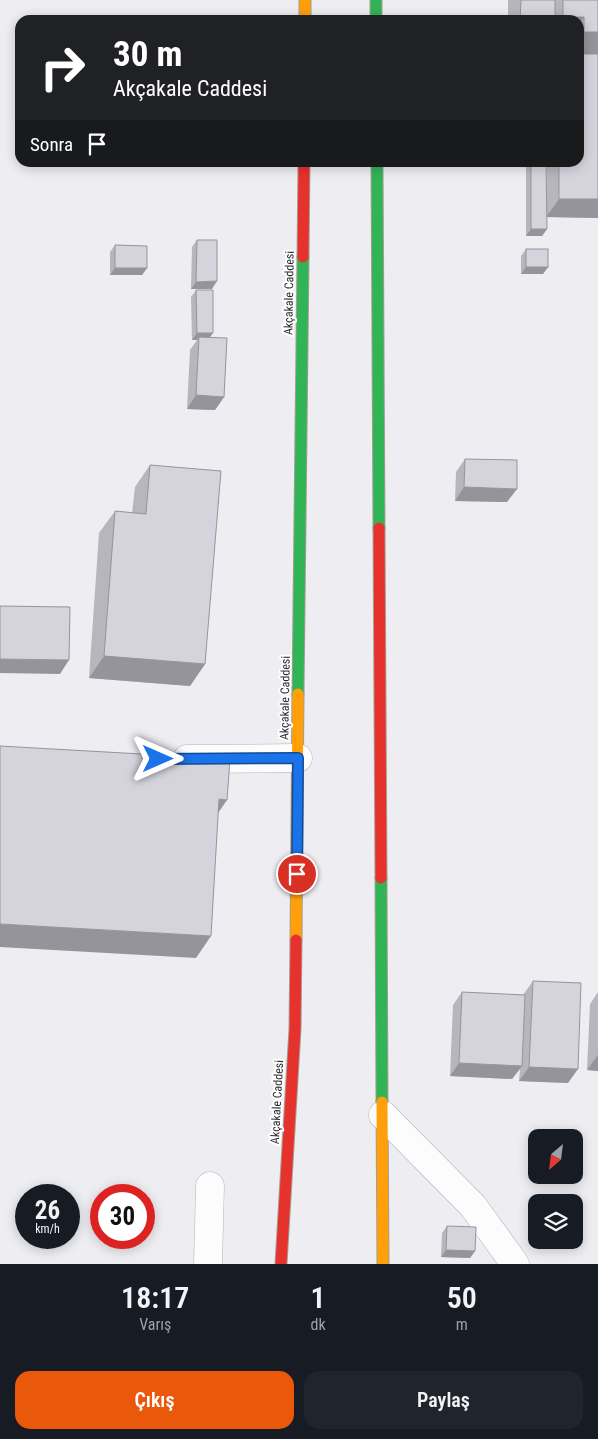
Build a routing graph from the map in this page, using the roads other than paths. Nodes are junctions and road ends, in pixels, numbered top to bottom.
1 (305, 0) edge
2 (376, 0) edge
3 (305, 15) edge
4 (376, 15) edge
5 (304, 167) edge
6 (377, 167) edge
7 (298, 758) junction
8 (158, 759) edge
9 (383, 1115) junction
10 (210, 1186) dead end
11 (208, 1264) edge
12 (281, 1264) edge
13 (382, 1264) edge
14 (515, 1264) edge

1 - 3 main road
2 - 4 main road
5 - 7 main road, Akçakale Caddesi
6 - 9 main road
7 - 8 street
7 - 12 main road, Akçakale Caddesi
9 - 13 main road
9 - 14 street
10 - 11 street

